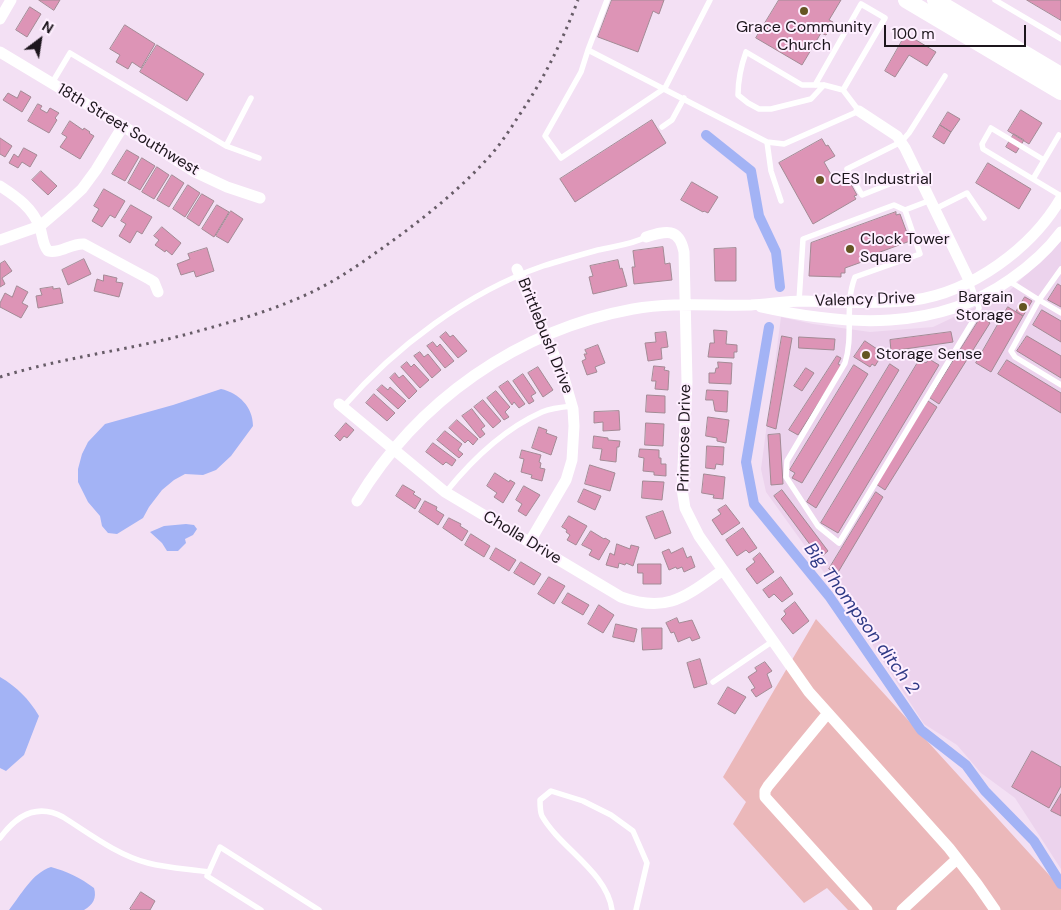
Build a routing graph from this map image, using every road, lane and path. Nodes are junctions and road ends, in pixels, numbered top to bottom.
1 (11, 0) edge
2 (607, 0) edge
3 (710, 0) edge
4 (906, 0) edge
5 (936, 0) edge
6 (995, 0) edge
7 (0, 19) edge
8 (1061, 38) edge
9 (588, 50) junction
10 (0, 52) edge
11 (1061, 75) edge
12 (945, 76) dead end
13 (52, 83) junction
14 (815, 85) junction
15 (824, 85) junction
16 (664, 88) junction
17 (842, 90) junction
18 (1061, 92) edge
19 (251, 98) dead end
20 (684, 98) junction
21 (859, 111) junction
22 (123, 126) junction
23 (662, 127) dead end
24 (1059, 135) dead end
25 (767, 142) junction
26 (901, 142) junction
27 (226, 146) junction
28 (258, 158) dead end
29 (1044, 160) junction
30 (917, 173) junction
31 (1033, 179) junction
32 (0, 186) edge
33 (1061, 197) edge
34 (260, 198) dead end
35 (781, 201) dead end
36 (933, 205) junction
37 (905, 210) junction
38 (984, 218) dead end
39 (40, 226) junction
40 (1061, 232) edge
41 (646, 238) joint
42 (0, 240) edge
43 (1061, 269) edge
44 (518, 272) junction
45 (1009, 281) junction
46 (970, 282) junction
47 (158, 292) dead end
48 (976, 300) junction
49 (1039, 300) junction
50 (800, 301) junction
51 (850, 302) junction
52 (686, 304) junction
53 (752, 305) junction
54 (1061, 313) edge
55 (848, 320) junction
56 (545, 336) junction
57 (1061, 385) edge
58 (341, 405) joint
59 (572, 406) junction
60 (393, 449) junction
61 (446, 492) junction
62 (357, 501) dead end
63 (529, 543) junction
64 (722, 570) junction
65 (773, 641) junction
66 (713, 682) dead end
67 (828, 713) junction
68 (0, 838) edge
69 (957, 859) junction
70 (208, 872) junction
71 (261, 910) edge
72 (319, 910) edge
73 (612, 910) edge
74 (636, 910) edge
75 (867, 910) edge
76 (902, 910) edge
77 (996, 910) edge

1 - 7 street
2 - 9 lane
3 - 16 lane
4 - 18 main road
5 - 11 main road
6 - 8 lane
9 - 16 lane
9 - 16 lane
10 - 13 street, 18th Street Southwest
12 - 26 lane
13 - 22 street, 18th Street Southwest
13 - 27 lane
14 - 15 lane
14 - 15 lane
14 - 17 lane
15 - 17 lane
16 - 20 lane
17 - 21 lane
19 - 27 lane
20 - 23 lane
20 - 25 lane
21 - 25 lane
21 - 26 street
22 - 34 street, 18th Street Southwest
22 - 39 street
24 - 29 lane
25 - 35 lane
26 - 30 street
26 - 30 lane
27 - 28 lane
29 - 31 lane
29 - 31 lane
30 - 36 street
31 - 33 lane
32 - 39 street
33 - 46 street, Valency Drive
36 - 37 lane
36 - 38 lane
36 - 46 street
37 - 50 lane
37 - 51 lane
39 - 42 street
39 - 47 street
40 - 45 street, Valency Drive
41 - 44 lane
41 - 52 street, Primrose Drive
43 - 49 lane
44 - 56 street, Brittlebush Drive
44 - 58 lane
45 - 48 street, Valency Drive
45 - 49 lane
46 - 48 lane
46 - 51 street, Valency Drive
48 - 55 street, Valency Drive
48 - 55 lane
49 - 54 lane
49 - 57 lane
50 - 51 street, Valency Drive
50 - 53 street, Valency Drive
51 - 55 lane
52 - 53 street, Valency Drive
52 - 56 street, Valency Drive
52 - 64 street, Primrose Drive
53 - 55 street, Valency Drive
56 - 59 street, Brittlebush Drive
56 - 60 street, Valency Drive
58 - 60 street, Cholla Drive
59 - 61 lane
59 - 63 street, Brittlebush Drive
60 - 61 street, Cholla Drive
60 - 62 street, Valency Drive
61 - 63 street, Cholla Drive
63 - 64 street, Cholla Drive
64 - 65 street, Primrose Drive
65 - 66 lane
65 - 67 street, Primrose Drive
67 - 69 street, Primrose Drive
67 - 75 street
68 - 70 lane
69 - 76 street
69 - 77 street, Primrose Drive
70 - 71 lane
70 - 72 lane
73 - 74 lane

